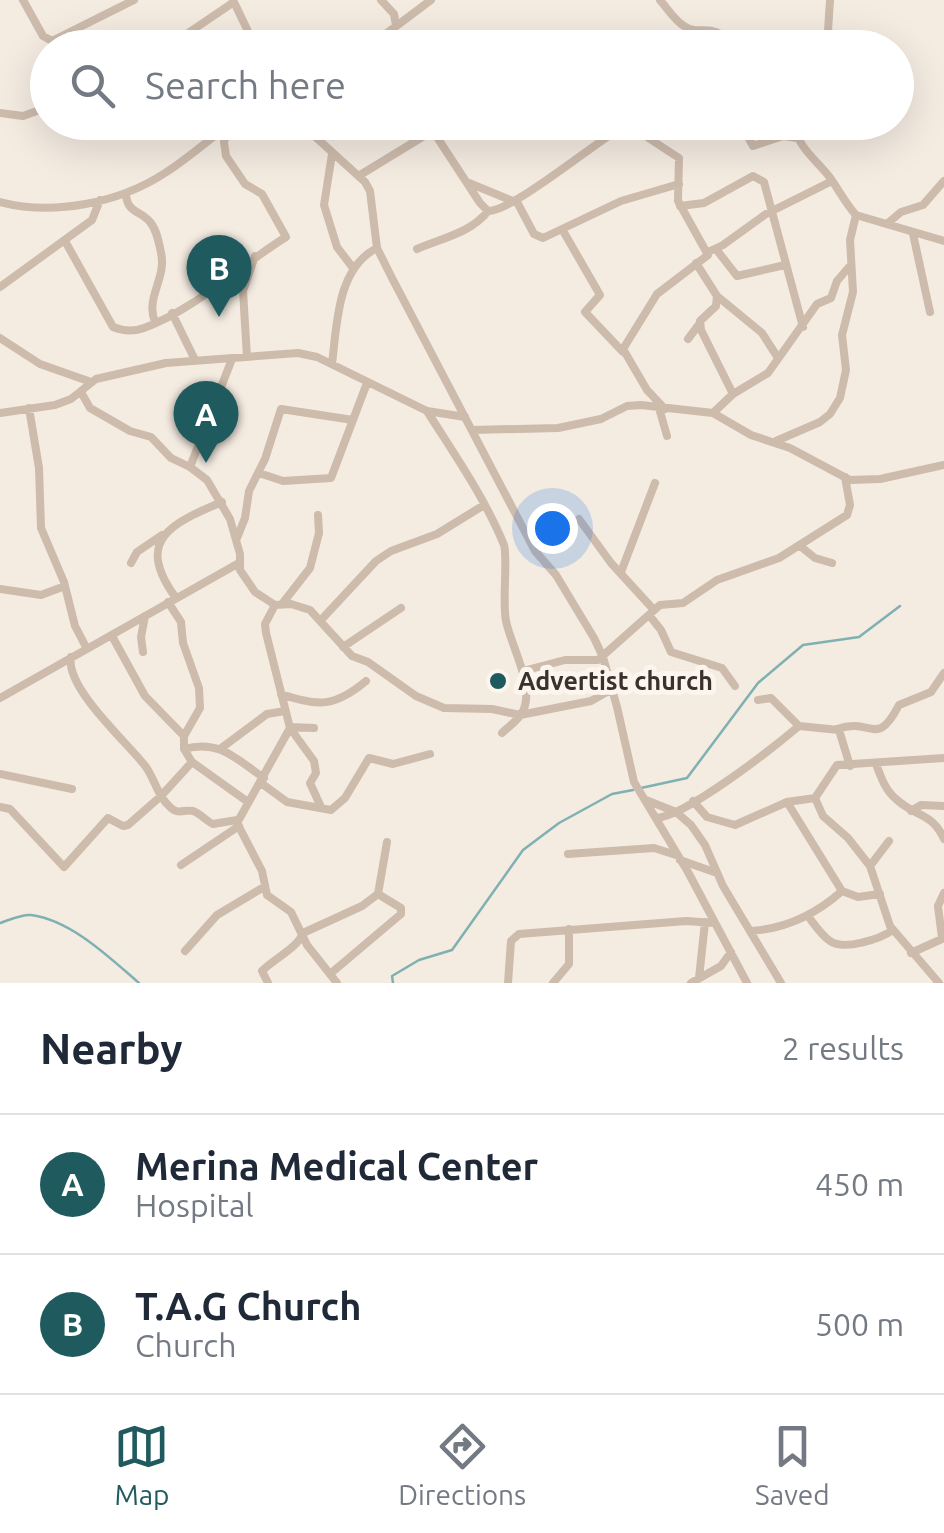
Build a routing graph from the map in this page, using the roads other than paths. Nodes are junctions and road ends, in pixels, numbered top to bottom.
1 (23, 0) edge
2 (134, 0) edge
3 (381, 0) edge
4 (431, 0) edge
5 (660, 0) edge
6 (830, 0) edge
7 (233, 1) edge
8 (396, 26) junction
9 (40, 30) edge
10 (74, 30) edge
11 (192, 30) edge
12 (247, 30) edge
13 (391, 30) edge
14 (716, 30) edge
15 (828, 30) edge
16 (0, 113) edge
17 (30, 113) edge
18 (210, 140) edge
19 (225, 140) edge
20 (318, 140) edge
21 (420, 140) edge
22 (439, 140) edge
23 (603, 140) edge
24 (652, 140) edge
25 (750, 140) edge
26 (771, 140) edge
27 (798, 140) edge
28 (332, 154) junction
29 (360, 175) junction
30 (465, 180) junction
31 (832, 181) junction
32 (944, 182) edge
33 (679, 184) junction
34 (126, 194) junction
35 (100, 200) junction
36 (0, 202) edge
37 (516, 202) junction
38 (680, 206) junction
39 (772, 210) junction
40 (488, 211) junction
41 (856, 215) junction
42 (888, 223) junction
43 (562, 229) junction
44 (913, 234) junction
45 (942, 240) edge
46 (64, 241) junction
47 (377, 248) junction
48 (417, 249) dead end
49 (712, 250) junction
50 (255, 256) junction
51 (696, 263) junction
52 (850, 265) junction
53 (785, 266) junction
54 (354, 268) junction
55 (0, 287) edge
56 (717, 296) junction
57 (930, 312) dead end
58 (172, 313) junction
59 (155, 322) junction
60 (700, 323) junction
61 (803, 327) junction
62 (0, 338) edge
63 (688, 339) dead end
64 (623, 352) junction
65 (246, 357) junction
66 (232, 358) junction
67 (778, 358) junction
68 (195, 360) junction
69 (332, 364) junction
70 (91, 382) junction
71 (367, 383) junction
72 (80, 392) junction
73 (733, 394) junction
74 (29, 408) junction
75 (662, 408) junction
76 (428, 410) junction
77 (0, 413) edge
78 (713, 413) junction
79 (465, 417) junction
80 (354, 420) junction
81 (472, 430) junction
82 (667, 436) dead end
83 (774, 442) junction
84 (944, 465) edge
85 (190, 467) junction
86 (259, 473) junction
87 (845, 478) junction
88 (655, 483) dead end
89 (222, 502) junction
90 (484, 506) junction
91 (318, 514) dead end
92 (578, 519) dead end
93 (162, 535) junction
94 (236, 538) junction
95 (800, 546) junction
96 (131, 562) dead end
97 (239, 563) junction
98 (832, 563) dead end
99 (621, 572) junction
100 (65, 586) junction
101 (0, 589) edge
102 (172, 600) junction
103 (279, 604) junction
104 (401, 608) dead end
105 (651, 613) junction
106 (145, 616) junction
107 (320, 620) junction
108 (128, 626) junction
109 (112, 636) junction
110 (141, 636) junction
111 (86, 647) junction
112 (343, 647) junction
113 (143, 652) dead end
114 (71, 657) junction
115 (603, 657) junction
116 (523, 671) junction
117 (944, 673) edge
118 (366, 681) dead end
119 (736, 686) dead end
120 (612, 689) junction
121 (281, 694) junction
122 (0, 698) edge
123 (758, 700) dead end
124 (284, 711) junction
125 (520, 715) junction
126 (799, 726) junction
127 (290, 727) junction
128 (314, 728) dead end
129 (837, 729) junction
130 (502, 733) dead end
131 (184, 736) junction
132 (184, 749) junction
133 (220, 750) junction
134 (430, 754) dead end
135 (944, 760) edge
136 (192, 762) junction
137 (876, 764) junction
138 (850, 766) junction
139 (0, 774) edge
140 (262, 781) junction
141 (72, 790) dead end
142 (162, 796) junction
143 (815, 798) junction
144 (646, 800) junction
145 (693, 801) junction
146 (248, 802) junction
147 (786, 802) junction
148 (944, 806) edge
149 (0, 807) edge
150 (321, 807) junction
151 (911, 811) junction
152 (676, 812) junction
153 (656, 818) junction
154 (238, 823) junction
155 (944, 839) edge
156 (890, 840) dead end
157 (388, 842) dead end
158 (568, 854) dead end
159 (678, 857) junction
160 (181, 865) dead end
161 (870, 866) junction
162 (717, 873) junction
163 (264, 888) junction
164 (842, 892) junction
165 (944, 893) edge
166 (378, 894) junction
167 (880, 894) junction
168 (808, 916) junction
169 (705, 922) junction
170 (716, 923) junction
171 (569, 930) junction
172 (894, 930) junction
173 (750, 931) junction
174 (303, 933) junction
175 (943, 938) edge
176 (184, 951) dead end
177 (730, 952) junction
178 (911, 953) junction
179 (330, 974) junction
180 (695, 980) edge
181 (268, 983) edge
182 (337, 983) edge
183 (508, 983) edge
184 (553, 983) edge
185 (747, 983) edge
186 (781, 983) edge
187 (939, 983) edge

1 - 9 street
2 - 10 street
3 - 8 street
4 - 8 street
5 - 14 street
6 - 15 street
7 - 11 street
7 - 12 street
8 - 13 street
16 - 17 street
18 - 34 street
19 - 50 street
20 - 28 street
21 - 29 street
22 - 30 street
23 - 37 street
24 - 33 street
25 - 26 street
27 - 31 street
28 - 29 street
28 - 54 street
29 - 47 street
30 - 37 street
30 - 40 street
31 - 39 street
31 - 41 street
32 - 42 street
33 - 38 street
33 - 43 street
34 - 35 street
34 - 59 street
35 - 36 street
35 - 46 street
37 - 40 street
37 - 43 street
38 - 39 street
38 - 49 street
39 - 49 street
39 - 53 street
40 - 48 street
41 - 42 street
41 - 52 street
42 - 44 street
43 - 64 street
44 - 45 street
44 - 57 street
46 - 55 street
46 - 59 street
47 - 54 street
47 - 79 street
49 - 51 street
49 - 53 street
50 - 58 street
50 - 65 street
51 - 56 street
51 - 64 street
52 - 61 street
52 - 83 street
53 - 61 street
54 - 69 street
56 - 60 street
56 - 67 street
58 - 59 street
58 - 68 street
60 - 63 street
60 - 73 street
61 - 67 street
62 - 70 street
64 - 75 street
65 - 66 street
65 - 69 street
66 - 68 street
66 - 85 street
67 - 73 street
68 - 70 street
69 - 71 street
70 - 72 street
71 - 76 street
71 - 80 street
72 - 74 street
72 - 85 street
73 - 78 street
74 - 77 street
74 - 100 street
75 - 78 street
75 - 81 street
75 - 82 street
76 - 79 street
76 - 90 street
78 - 83 street
79 - 81 street
80 - 86 street
80 - 86 street
81 - 115 street
83 - 87 street
84 - 87 street
85 - 89 street
86 - 94 street
87 - 95 street
88 - 99 street
89 - 93 street
89 - 94 street
90 - 107 street
90 - 116 street
91 - 103 street
92 - 99 street
93 - 96 street
93 - 102 street
94 - 97 street
95 - 98 street
95 - 105 street
97 - 102 street
97 - 103 street
99 - 105 street
100 - 101 street
100 - 111 street
102 - 106 street
102 - 131 street
103 - 107 street
103 - 121 street
104 - 112 street
105 - 115 street
105 - 119 street
106 - 108 street
106 - 110 street
107 - 112 street
108 - 109 street
108 - 110 street
109 - 111 street
109 - 131 street
110 - 113 street
111 - 114 street
112 - 125 street
114 - 122 street
114 - 142 street
115 - 116 street
115 - 120 street
116 - 125 street
117 - 129 street
118 - 121 street
120 - 125 street
120 - 144 street
121 - 124 street
123 - 126 street
124 - 127 street
124 - 133 street
125 - 130 street
126 - 129 street
126 - 145 street
127 - 128 street
127 - 140 street
127 - 150 street
129 - 138 street
131 - 132 street
132 - 133 street
132 - 136 street
133 - 140 street
134 - 150 street
135 - 137 street
136 - 142 street
136 - 146 street
137 - 138 street
137 - 151 street
138 - 143 street
139 - 141 street
140 - 146 street
140 - 150 street
142 - 149 street
142 - 154 street
143 - 147 street
143 - 161 street
144 - 152 street
144 - 153 street
145 - 147 street
145 - 152 street
146 - 154 street
147 - 164 street
148 - 151 street
151 - 155 street
152 - 153 street
152 - 162 street
153 - 159 street
154 - 160 street
154 - 163 street
156 - 161 street
157 - 166 street
158 - 159 street
159 - 162 street
159 - 170 street
161 - 167 street
162 - 173 street
163 - 174 street
163 - 176 street
164 - 167 street
164 - 168 street
165 - 175 street
166 - 174 street
166 - 179 street
167 - 172 street
168 - 172 street
168 - 173 street
169 - 170 street
169 - 171 street
169 - 180 street
170 - 177 street
171 - 183 street
171 - 184 street
172 - 178 street
173 - 186 street
174 - 179 street
174 - 181 street
175 - 178 street
177 - 180 street
177 - 185 street
178 - 187 street
179 - 182 street

